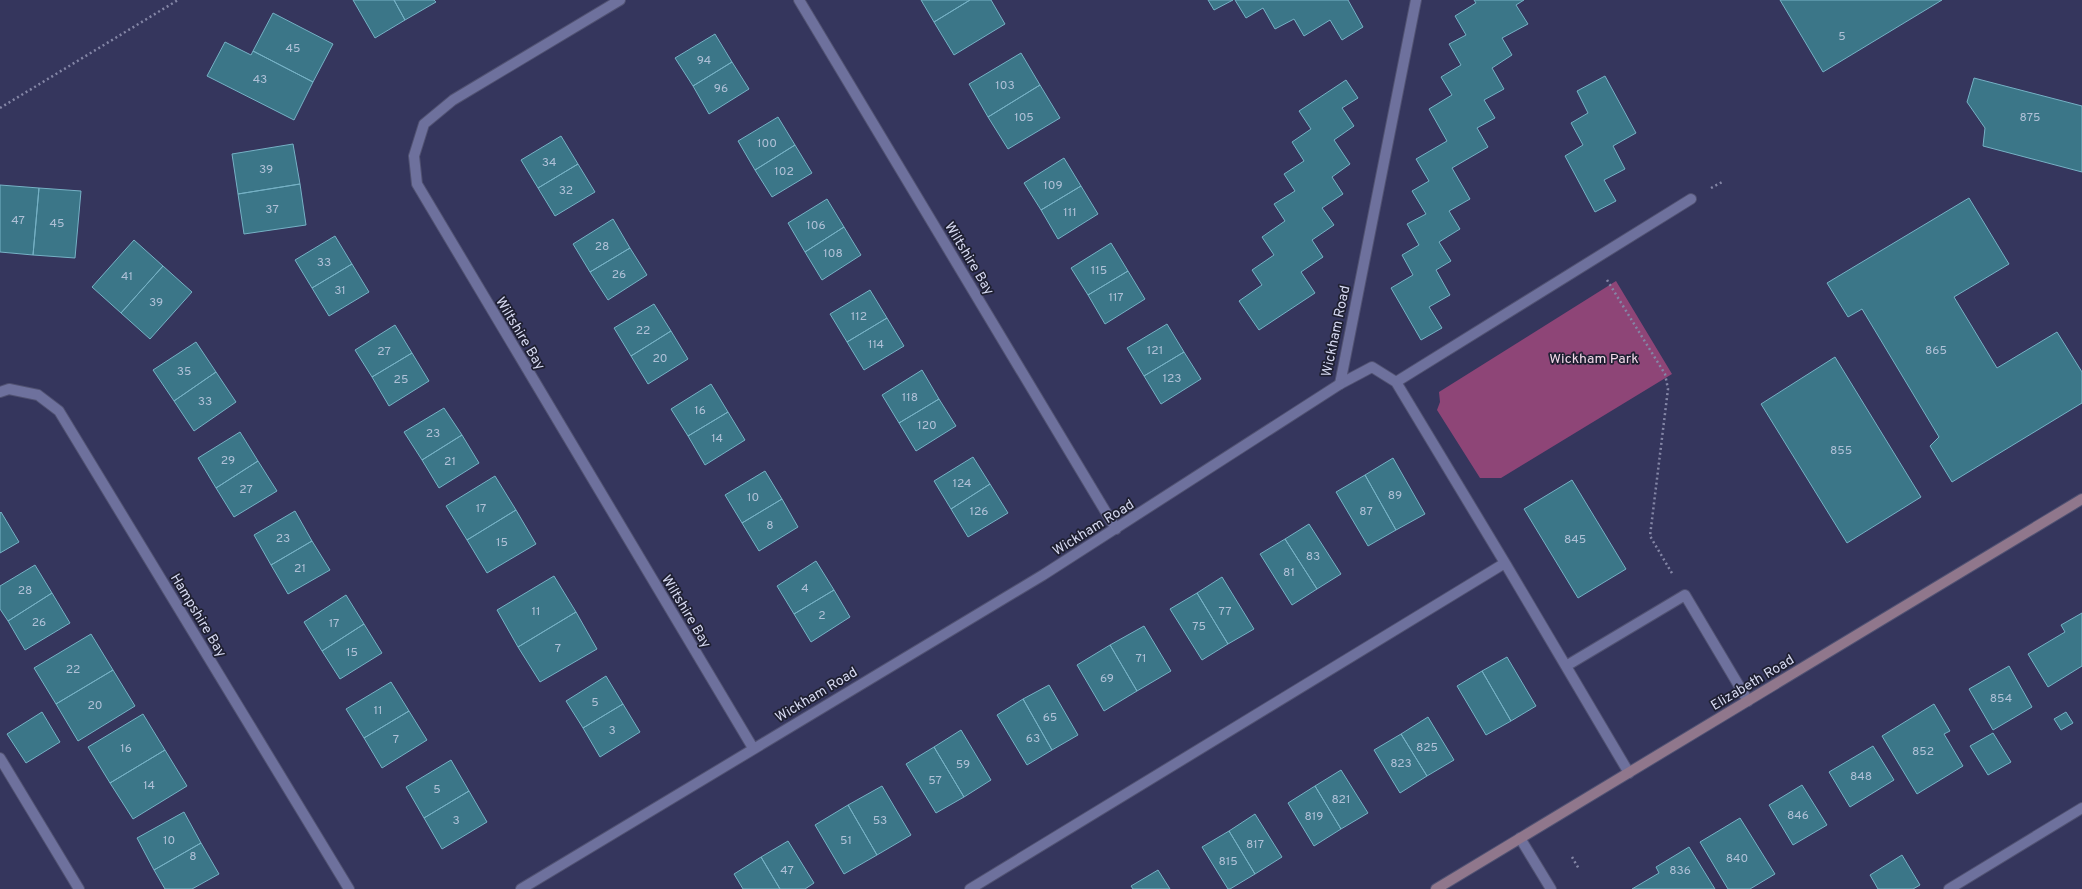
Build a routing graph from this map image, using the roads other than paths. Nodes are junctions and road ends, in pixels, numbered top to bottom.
1 (620, 0) edge
2 (799, 0) edge
3 (1416, 0) edge
4 (1691, 199) dead end
5 (1396, 382) junction
6 (1340, 384) junction
7 (0, 392) edge
8 (2082, 499) edge
9 (1116, 529) junction
10 (1505, 564) junction
11 (1566, 666) junction
12 (1748, 701) junction
13 (753, 748) junction
14 (0, 758) edge
15 (1629, 773) junction
16 (2082, 808) edge
17 (1520, 838) junction
18 (78, 889) edge
19 (350, 889) edge
20 (521, 889) edge
21 (970, 889) edge
22 (1436, 889) edge
23 (1551, 889) edge
24 (1949, 889) edge

1 - 13 street, Wiltshire Bay
2 - 9 street, Wiltshire Bay
3 - 6 street, Wickham Road
4 - 5 street
5 - 6 street
5 - 10 street
6 - 9 street, Wickham Road
7 - 19 street, Hampshire Bay
8 - 12 street, Elizabeth Road
9 - 13 street, Wickham Road
10 - 11 street
10 - 21 street
11 - 12 street
11 - 15 street
12 - 15 street, Elizabeth Road
13 - 20 street, Wickham Road
14 - 18 street
15 - 17 street, Elizabeth Road
16 - 24 street
17 - 22 street, Elizabeth Road
17 - 23 street

